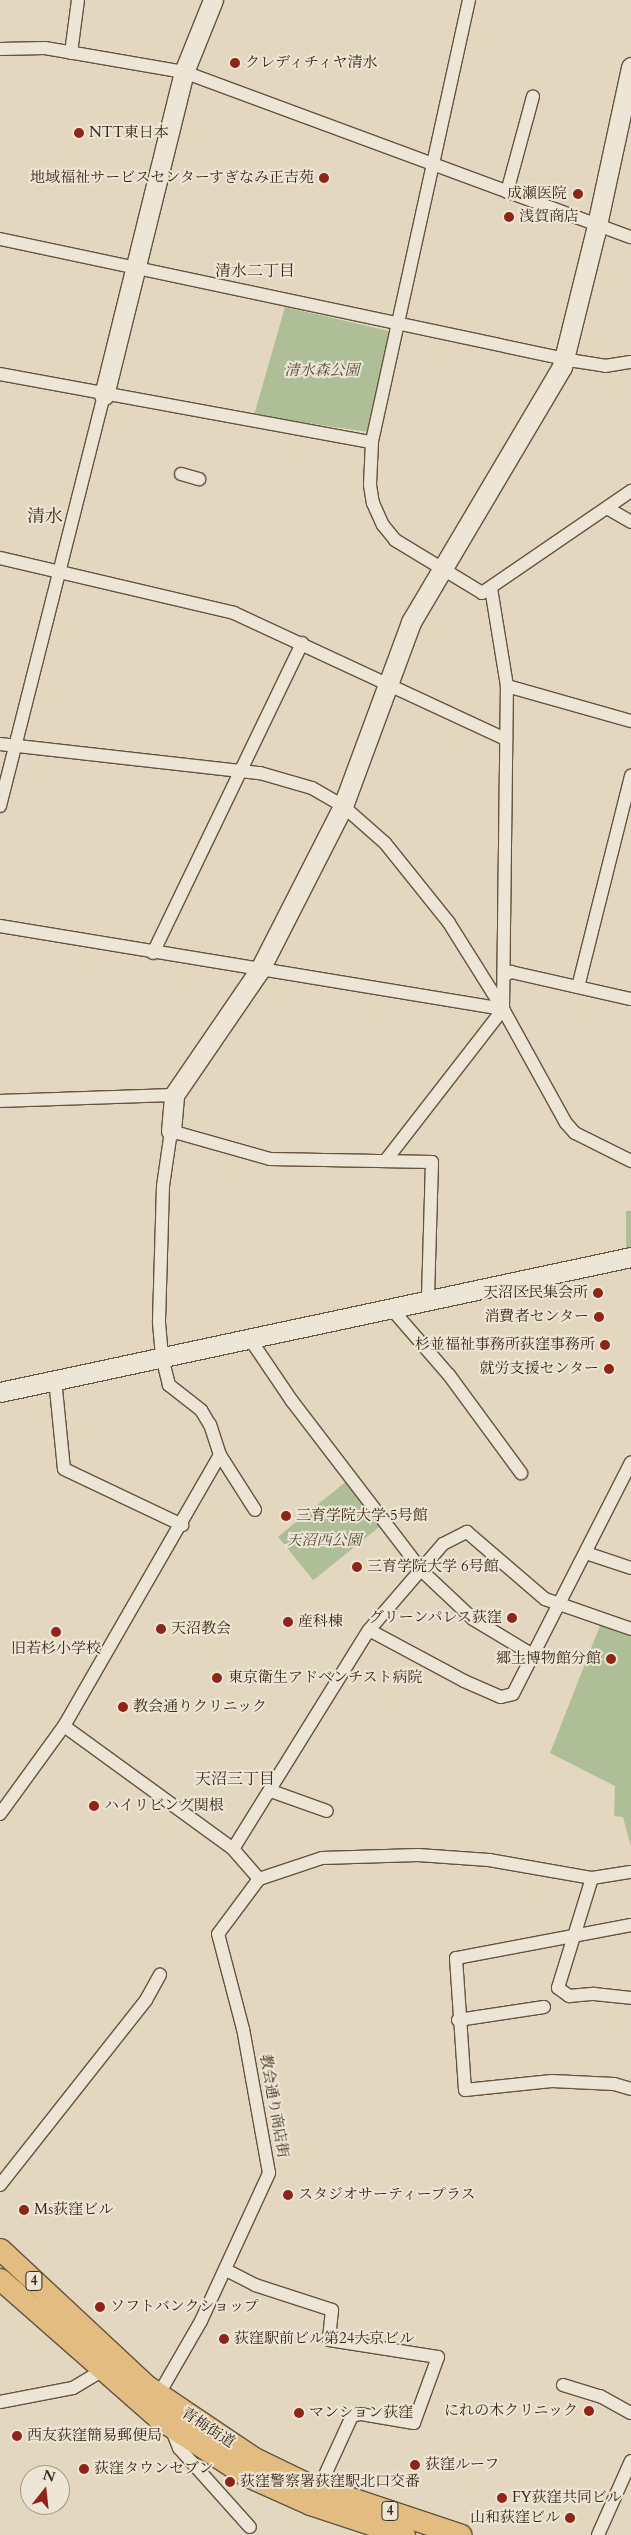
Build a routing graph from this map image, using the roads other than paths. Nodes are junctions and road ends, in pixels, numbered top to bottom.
1 (78, 0) edge
2 (213, 0) edge
3 (469, 0) edge
4 (0, 49) edge
5 (71, 53) junction
6 (631, 67) edge
7 (184, 72) junction
8 (533, 96) dead end
9 (434, 165) junction
10 (508, 192) junction
11 (596, 223) junction
12 (631, 237) edge
13 (0, 240) edge
14 (136, 268) junction
15 (400, 324) junction
16 (565, 359) junction
17 (631, 362) edge
18 (0, 374) edge
19 (104, 395) junction
20 (372, 442) junction
21 (181, 474) dead end
22 (199, 479) dead end
23 (631, 491) edge
24 (608, 508) junction
25 (631, 522) edge
26 (0, 558) edge
27 (441, 569) junction
28 (58, 571) junction
29 (486, 590) junction
30 (302, 643) junction
31 (388, 684) junction
32 (507, 686) junction
33 (631, 721) edge
34 (506, 739) junction
35 (0, 744) edge
36 (16, 746) junction
37 (238, 769) junction
38 (631, 776) edge
39 (0, 806) edge
40 (343, 806) junction
41 (0, 926) edge
42 (153, 953) junction
43 (259, 971) junction
44 (505, 975) junction
45 (578, 987) junction
46 (631, 999) edge
47 (503, 1009) junction
48 (174, 1095) junction
49 (0, 1101) edge
50 (170, 1131) junction
51 (386, 1160) junction
52 (631, 1161) edge
53 (631, 1256) edge
54 (428, 1299) junction
55 (390, 1307) junction
56 (250, 1339) junction
57 (162, 1357) junction
58 (59, 1379) junction
59 (0, 1392) edge
60 (220, 1455) junction
61 (631, 1462) edge
62 (521, 1473) dead end
63 (255, 1510) dead end
64 (182, 1525) junction
65 (586, 1553) junction
66 (631, 1568) edge
67 (421, 1570) junction
68 (558, 1605) junction
69 (631, 1629) edge
70 (369, 1630) junction
71 (533, 1655) junction
72 (64, 1726) junction
73 (271, 1791) junction
74 (327, 1811) dead end
75 (0, 1814) edge
76 (233, 1849) junction
77 (631, 1872) edge
78 (592, 1878) junction
79 (259, 1879) junction
80 (631, 1926) edge
81 (572, 1937) junction
82 (160, 1975) dead end
83 (631, 1998) edge
84 (544, 2007) dead end
85 (458, 2020) junction
86 (631, 2089) edge
87 (0, 2185) edge
88 (0, 2249) edge
89 (226, 2270) junction
90 (0, 2279) edge
91 (101, 2371) junction
92 (563, 2385) dead end
93 (158, 2394) junction
94 (0, 2402) edge
95 (631, 2413) edge
96 (164, 2423) junction
97 (631, 2461) edge
98 (319, 2488) junction
99 (250, 2527) edge
100 (404, 2535) edge
101 (461, 2535) edge
102 (598, 2535) edge

1 - 5 street
2 - 7 street
3 - 9 street
4 - 5 street
5 - 7 street
6 - 11 street
7 - 9 street
7 - 14 street
8 - 10 street
9 - 10 street
9 - 15 street
10 - 11 street
11 - 12 street
11 - 16 street
13 - 14 street
14 - 15 street
14 - 19 street
15 - 16 street
15 - 20 street
16 - 17 street
16 - 27 street
18 - 19 street
19 - 20 street
19 - 28 street
20 - 27 street
21 - 22 street
23 - 24 street
24 - 25 street
24 - 29 street
26 - 28 street
27 - 29 street
27 - 31 street
28 - 30 street
28 - 36 street
29 - 32 street
30 - 31 street
30 - 37 street
31 - 34 street
31 - 40 street
32 - 33 street
32 - 34 street
34 - 44 street
35 - 36 street
36 - 37 street
36 - 39 street
37 - 40 street
37 - 42 street
38 - 45 street
40 - 43 street
40 - 47 street
41 - 42 street
42 - 43 street
43 - 47 street
43 - 48 street
44 - 45 street
44 - 47 street
45 - 46 street
47 - 51 street
47 - 52 street
48 - 49 street
48 - 50 street
50 - 51 street
50 - 57 street
51 - 54 street
53 - 54 street
54 - 55 street
55 - 56 street
55 - 62 street
56 - 57 street
56 - 67 street
57 - 58 street
57 - 60 street
58 - 59 street
58 - 64 street
60 - 63 street
60 - 64 street
61 - 65 street
64 - 72 street
65 - 66 street
65 - 68 street
67 - 68 street
67 - 70 street
67 - 71 street
68 - 69 street
68 - 71 street
70 - 71 street
70 - 73 street
72 - 75 street
72 - 76 street
73 - 74 street
73 - 76 street
76 - 79 street
77 - 78 street
78 - 79 street
78 - 81 street
79 - 89 street, 教会通り商店街
80 - 81 street
81 - 83 street
81 - 85 street
82 - 87 street
84 - 85 street
85 - 86 street
88 - 93 main road, 青梅街道 / 4
89 - 93 street, 教会通り商店街
89 - 98 street
90 - 91 main road, 青梅街道 / 4
91 - 94 street
91 - 96 main road, 青梅街道 / 4
92 - 95 street
93 - 96 street
93 - 98 main road, 青梅街道 / 4
96 - 99 street
96 - 100 main road, 青梅街道 / 4
97 - 102 street
98 - 101 main road, 青梅街道 / 4

